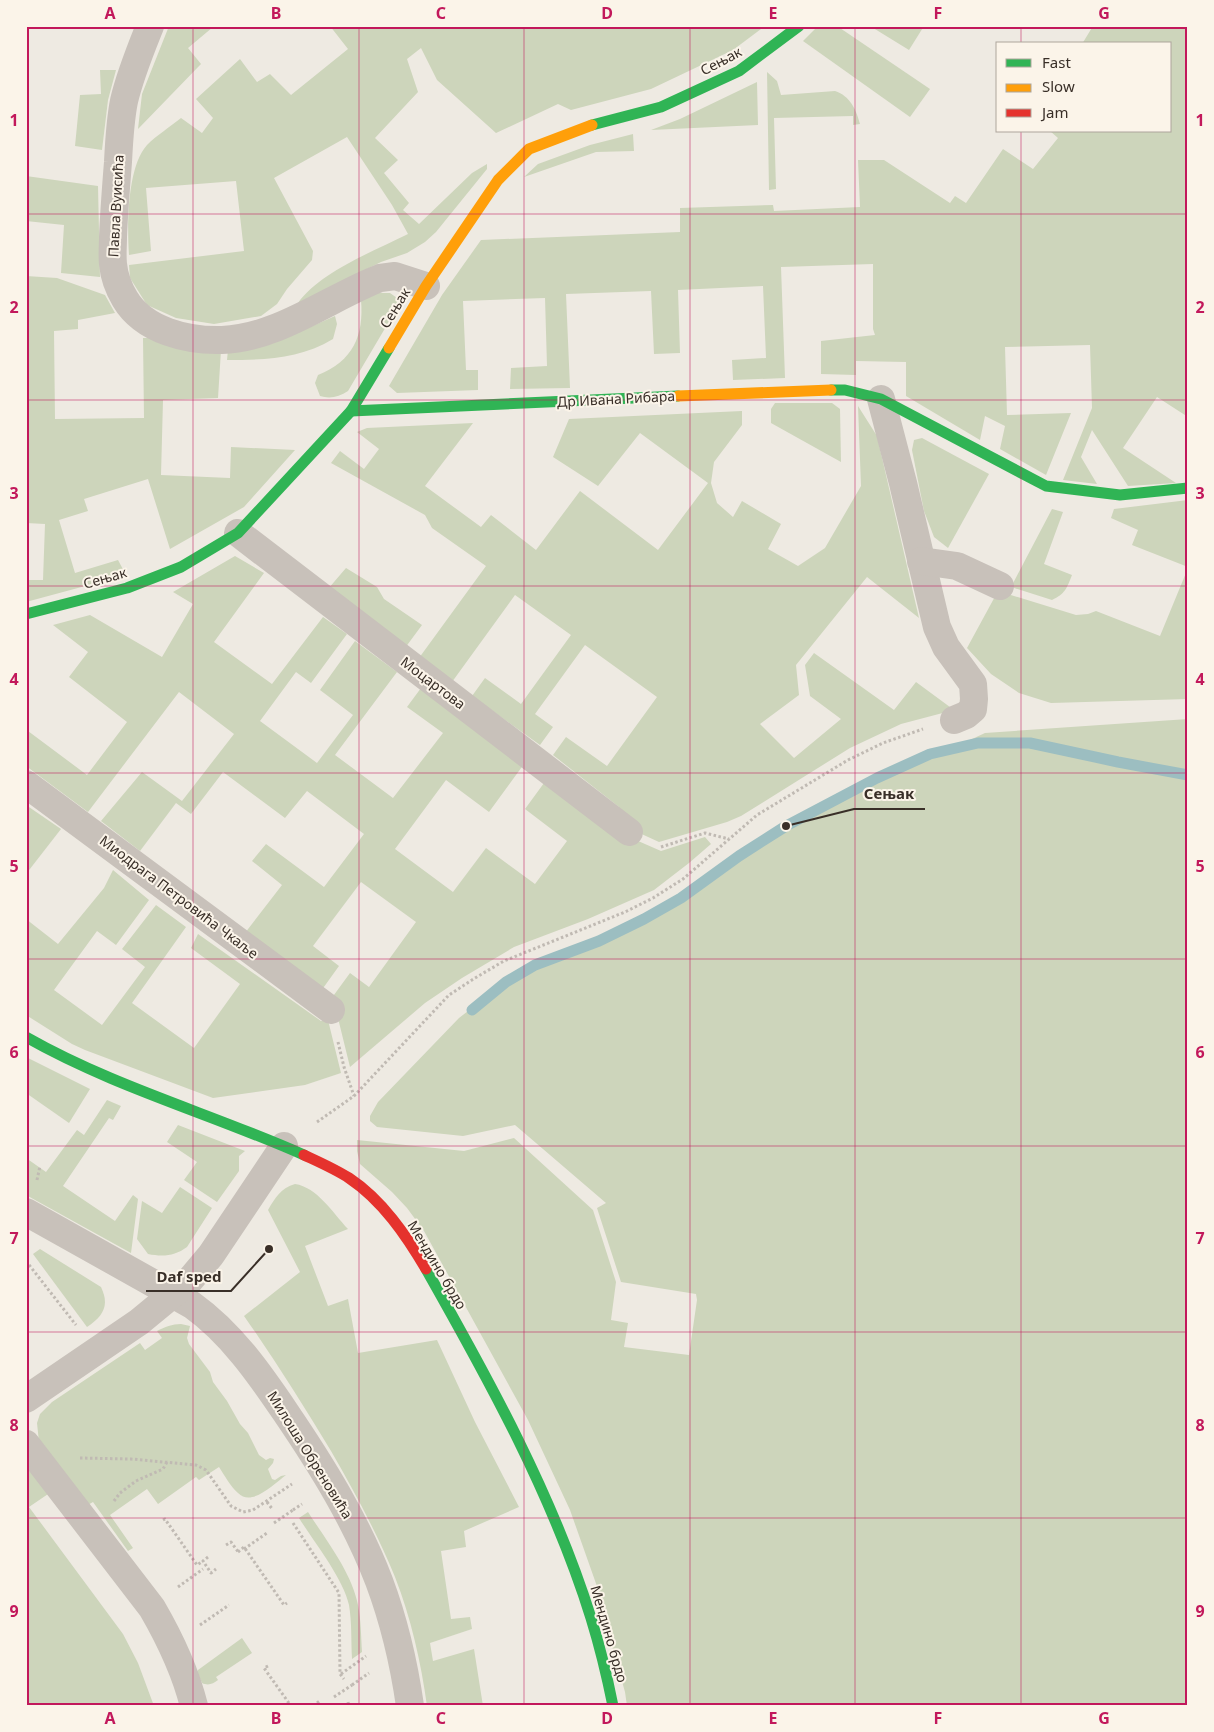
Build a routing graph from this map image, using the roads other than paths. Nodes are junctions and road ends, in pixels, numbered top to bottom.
1 (150, 26) edge
2 (798, 26) edge
3 (426, 286) junction
4 (881, 399) junction
5 (351, 412) junction
6 (1188, 488) edge
7 (238, 534) junction
8 (921, 561) junction
9 (1000, 586) dead end
10 (26, 614) edge
11 (954, 720) road end
12 (26, 784) edge
13 (629, 832) dead end
14 (331, 1010) dead end
15 (26, 1037) edge
16 (284, 1146) junction
17 (26, 1212) edge
18 (174, 1294) junction
19 (26, 1399) edge
20 (26, 1444) edge
21 (194, 1706) edge
22 (410, 1706) edge
23 (613, 1706) edge

1 - 3 street, Павла Вуисића
2 - 3 street, Сењак
3 - 5 street, Сењак
4 - 5 street, Др Ивана Рибара
4 - 6 street, Др Ивана Рибара
4 - 8 street
5 - 7 street, Сењак
7 - 10 street, Сењак
7 - 13 street, Моцартова
8 - 9 street
8 - 11 street
12 - 14 street, Миодрага Петровића Чкаље
15 - 16 street, Мендино брдо
16 - 18 street
16 - 23 street, Мендино брдо
17 - 18 street, Милоша Обреновића
18 - 19 street
18 - 22 street, Милоша Обреновића
20 - 21 street

